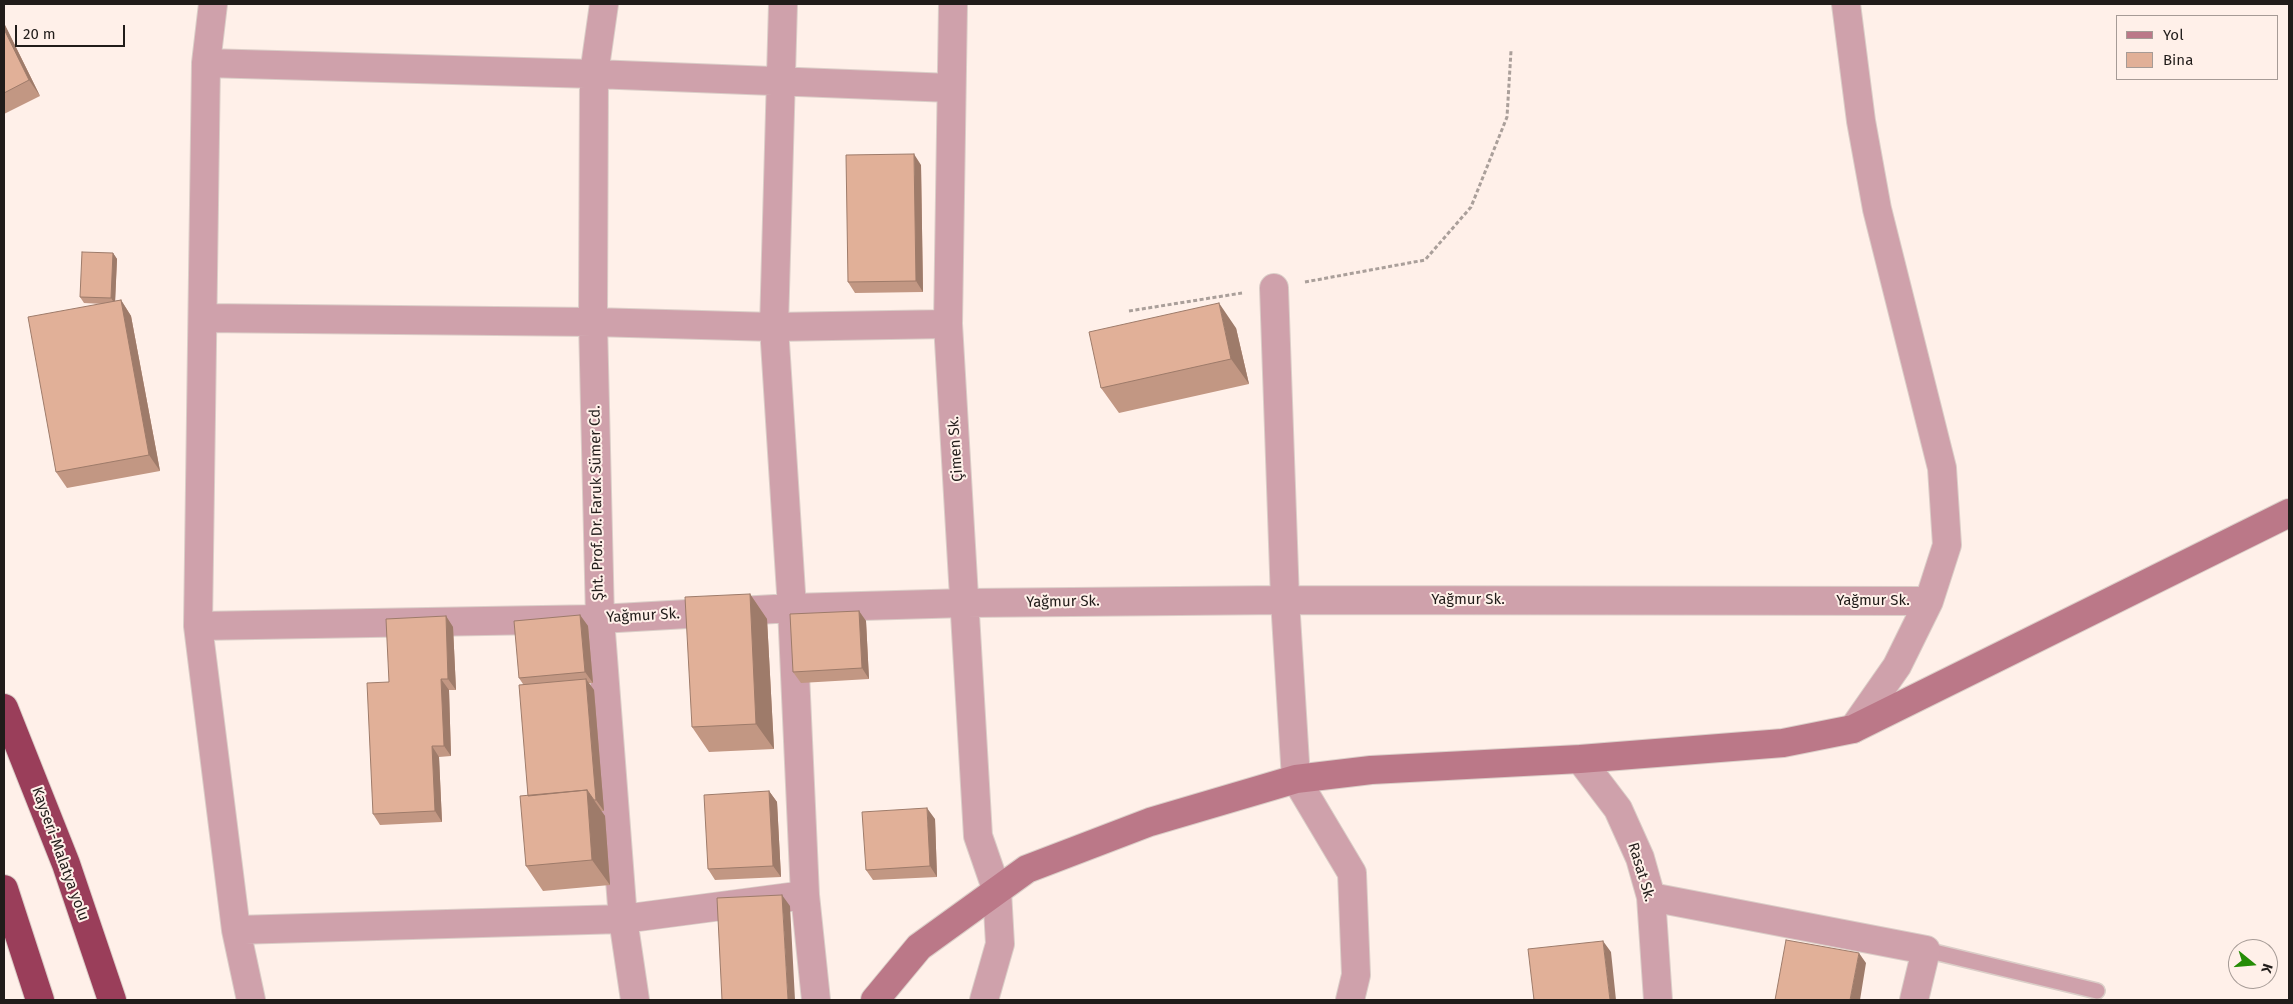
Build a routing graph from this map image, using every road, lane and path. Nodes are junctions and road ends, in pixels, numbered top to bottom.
1 (213, 4) edge
2 (604, 4) edge
3 (783, 4) edge
4 (953, 4) edge
5 (1846, 4) edge
6 (1511, 51) dead end
7 (206, 63) junction
8 (594, 74) junction
9 (780, 82) junction
10 (951, 88) junction
11 (1274, 288) junction
12 (1129, 311) dead end
13 (203, 318) junction
14 (593, 322) junction
15 (948, 324) junction
16 (774, 327) junction
17 (2289, 514) edge
18 (1285, 600) junction
19 (1929, 601) junction
20 (966, 603) junction
21 (792, 608) junction
22 (600, 619) junction
23 (198, 626) junction
24 (4, 708) edge
25 (1853, 729) junction
26 (1580, 759) junction
27 (1296, 779) junction
28 (4, 889) edge
29 (997, 891) junction
30 (805, 895) junction
31 (1651, 897) junction
32 (623, 919) junction
33 (236, 930) junction
34 (1926, 950) junction
35 (2097, 990) dead end
36 (40, 1000) edge
37 (112, 1000) edge
38 (251, 1000) edge
39 (635, 1000) edge
40 (816, 1000) edge
41 (875, 1000) edge
42 (984, 1000) edge
43 (1350, 1000) edge
44 (1658, 1000) edge
45 (1914, 1000) edge

1 - 7 street
2 - 8 street, Şht. Prof. Dr. Faruk Sümer Cd.
3 - 9 street
4 - 10 street, Çimen Sk.
5 - 19 street
6 - 11 path
7 - 8 street
7 - 13 street
8 - 9 street
8 - 14 street, Şht. Prof. Dr. Faruk Sümer Cd.
9 - 10 street
9 - 16 street
10 - 15 street, Çimen Sk.
11 - 12 path
11 - 18 street
13 - 14 street
13 - 23 street
14 - 16 street
14 - 22 street, Şht. Prof. Dr. Faruk Sümer Cd.
15 - 16 street
15 - 20 street, Çimen Sk.
16 - 21 street
17 - 25 street
18 - 19 street, Yağmur Sk.
18 - 20 street, Yağmur Sk.
18 - 27 street
19 - 25 street
20 - 21 street, Yağmur Sk.
20 - 29 street, Çimen Sk.
21 - 22 street, Yağmur Sk.
21 - 30 street
22 - 23 street, Yağmur Sk.
22 - 32 street, Şht. Prof. Dr. Faruk Sümer Cd.
23 - 33 street
24 - 37 highway, Kayseri-Malatya yolu
25 - 26 street
26 - 27 street
26 - 31 street, Rasat Sk.
27 - 29 street
27 - 43 street
28 - 36 highway
29 - 41 street
29 - 42 street, Çimen Sk.
30 - 32 street
30 - 40 street
31 - 34 street
31 - 44 street, Rasat Sk.
32 - 33 street
32 - 39 street, Şht. Prof. Dr. Faruk Sümer Cd.
33 - 38 street
34 - 35 lane
34 - 45 street

